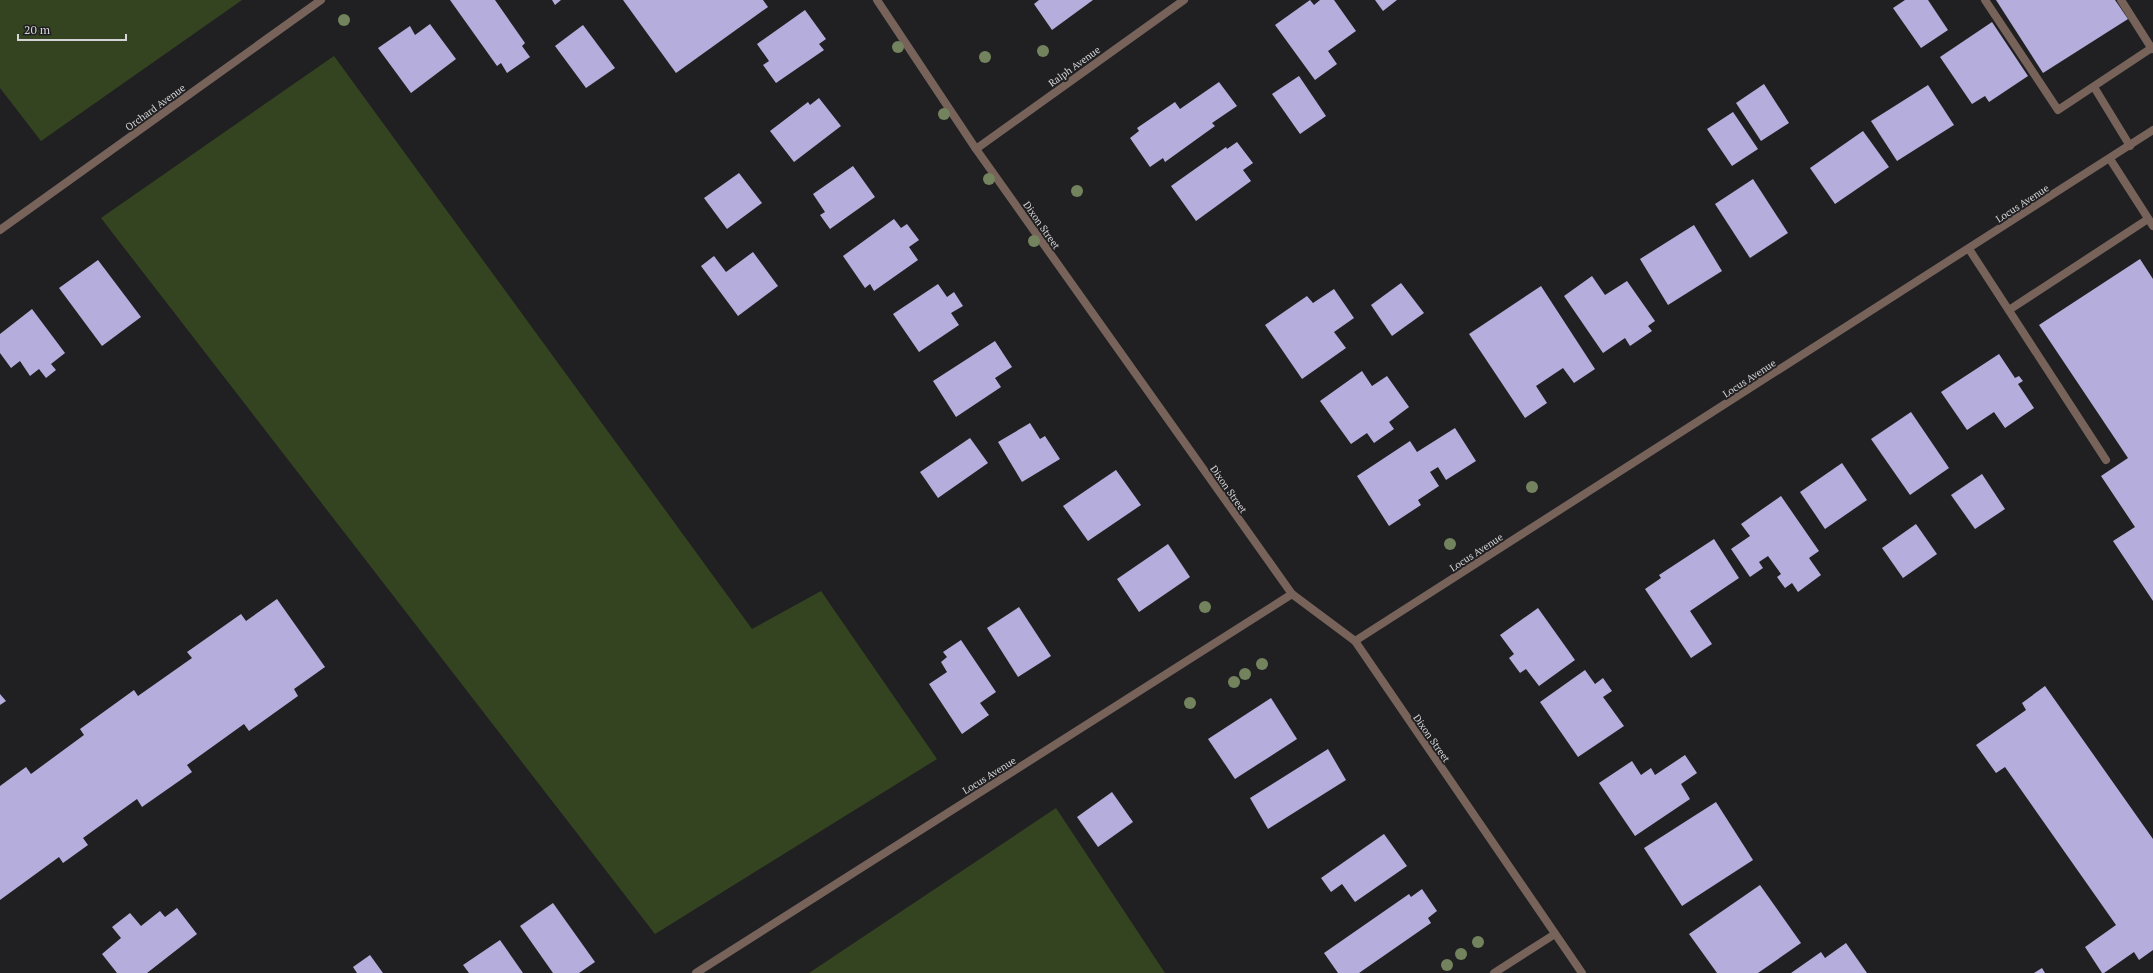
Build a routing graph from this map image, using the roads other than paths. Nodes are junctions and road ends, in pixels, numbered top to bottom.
1 (321, 0) edge
2 (877, 0) edge
3 (1184, 0) edge
4 (1985, 0) edge
5 (2121, 0) edge
6 (2153, 48) edge
7 (2094, 87) junction
8 (2153, 130) edge
9 (2130, 146) junction
10 (976, 149) junction
11 (2110, 159) junction
12 (2148, 218) junction
13 (2153, 226) edge
14 (0, 230) edge
15 (1969, 249) junction
16 (2009, 310) junction
17 (2106, 460) dead end
18 (1292, 594) junction
19 (1355, 641) junction
20 (1555, 934) junction
21 (696, 973) edge
22 (1494, 973) edge
23 (1582, 973) edge

1 - 14 street, Orchard Avenue
2 - 10 street, Dixon Street
3 - 10 street, Ralph Avenue
4 - 7 street
5 - 6 street
6 - 7 street
7 - 9 street
8 - 9 street, Locus Avenue
9 - 11 street, Locus Avenue
10 - 18 street, Dixon Street
11 - 12 street
11 - 15 street, Locus Avenue
12 - 13 street
12 - 16 street
15 - 16 street
15 - 19 street, Locus Avenue
16 - 17 street
18 - 19 street, Dixon Street
18 - 21 street, Locus Avenue
19 - 20 street, Dixon Street
20 - 22 street
20 - 23 street, Dixon Street

